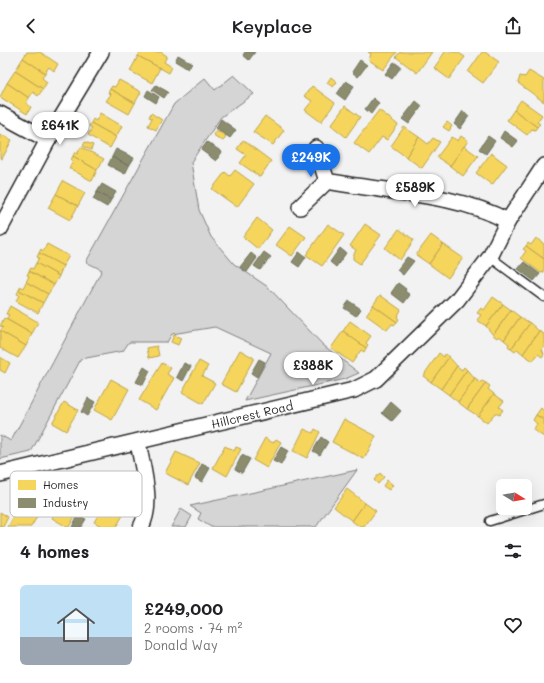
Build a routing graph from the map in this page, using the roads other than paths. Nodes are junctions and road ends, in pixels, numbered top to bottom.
1 (101, 52) edge
2 (0, 114) edge
3 (48, 140) junction
4 (316, 148) dead end
5 (544, 166) edge
6 (327, 181) junction
7 (300, 207) dead end
8 (508, 221) junction
9 (0, 229) edge
10 (490, 257) junction
11 (544, 297) edge
12 (138, 442) junction
13 (13, 471) edge
14 (10, 472) edge
15 (0, 474) edge
16 (544, 504) edge
17 (490, 521) dead end
18 (141, 527) edge

1 - 3 street
2 - 3 street
3 - 9 street
4 - 6 street
5 - 8 street, Hillcrest Road
6 - 7 street
6 - 8 street
8 - 10 street, Hillcrest Road
10 - 11 lane
10 - 12 street, Hillcrest Road
12 - 13 street, Hillcrest Road
12 - 18 street
14 - 15 street, Hillcrest Road
16 - 17 lane

